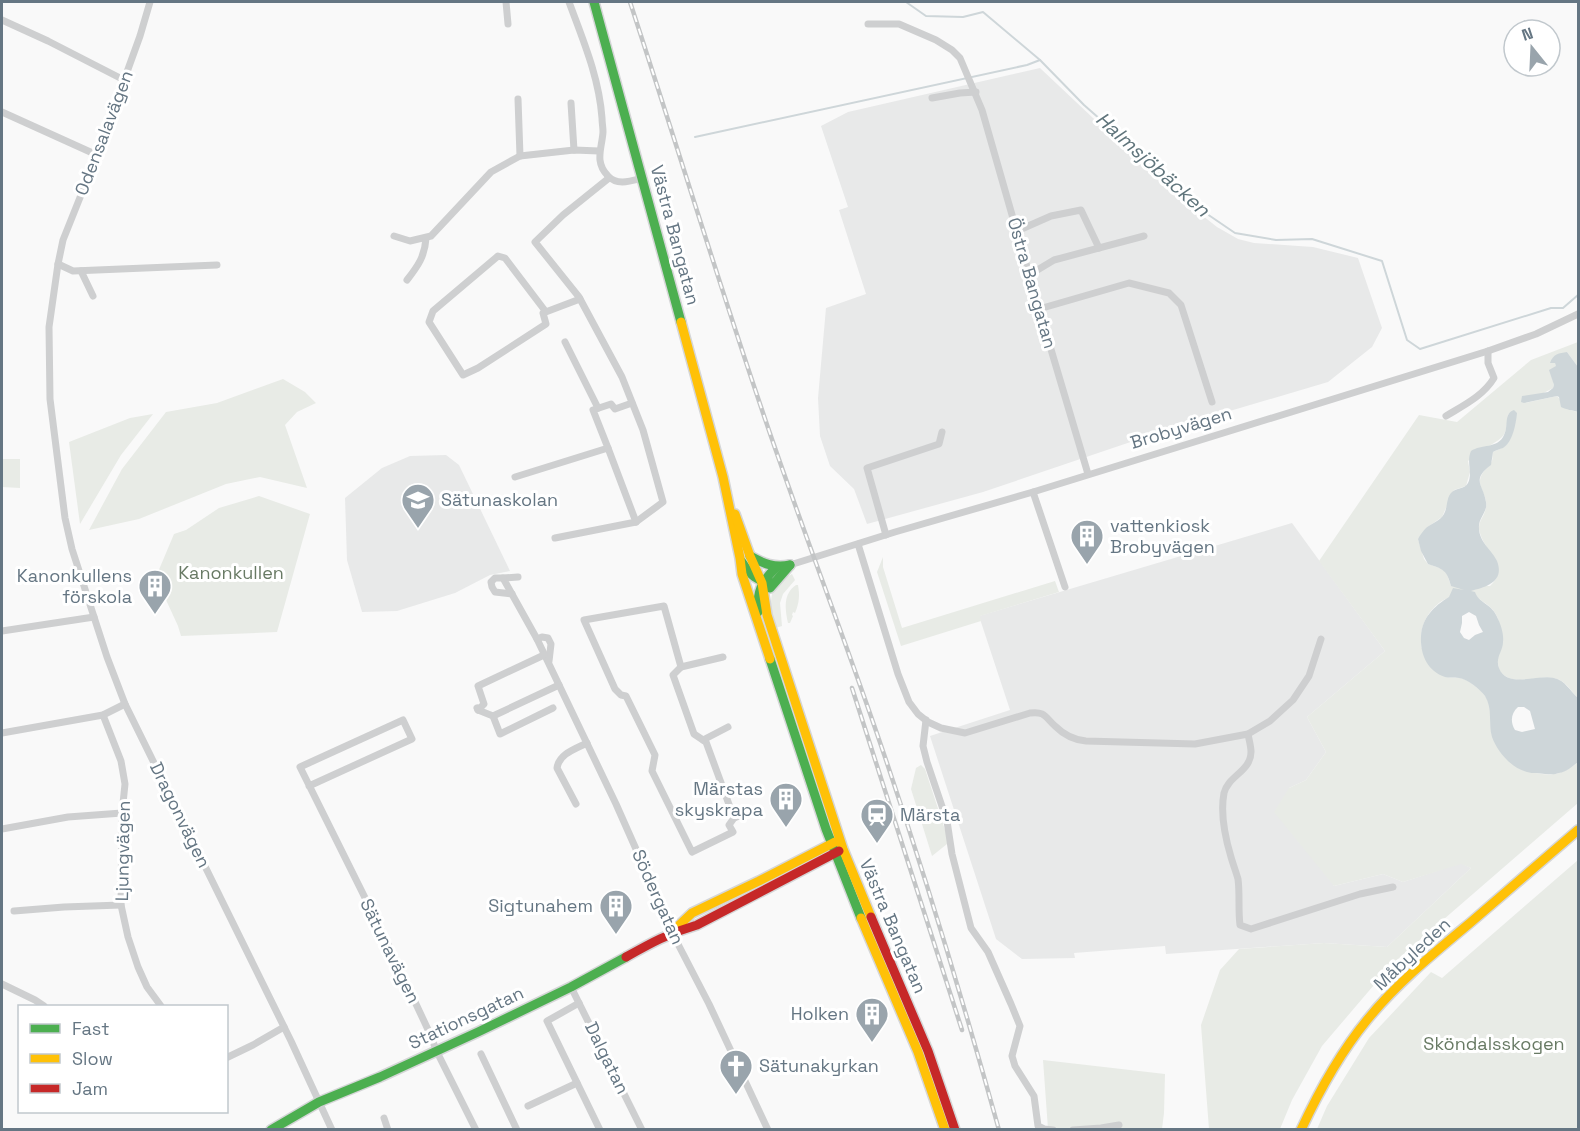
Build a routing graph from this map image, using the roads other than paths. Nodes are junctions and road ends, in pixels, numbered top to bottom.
1 (150, 2) edge
2 (506, 2) edge
3 (569, 2) edge
4 (594, 2) edge
5 (2, 20) edge
6 (508, 24) dead end
7 (868, 24) dead end
8 (124, 80) junction
9 (976, 92) junction
10 (932, 98) dead end
11 (518, 99) dead end
12 (571, 103) dead end
13 (2, 112) edge
14 (574, 150) junction
15 (599, 151) junction
16 (97, 155) junction
17 (520, 156) junction
18 (609, 177) junction
19 (643, 178) junction
20 (1017, 231) junction
21 (394, 236) dead end
22 (1144, 237) dead end
23 (426, 238) junction
24 (1099, 248) junction
25 (58, 264) junction
26 (217, 265) dead end
27 (81, 271) junction
28 (1029, 275) junction
29 (407, 280) dead end
30 (93, 296) dead end
31 (580, 299) junction
32 (1039, 309) junction
33 (546, 312) junction
34 (1578, 314) edge
35 (565, 342) dead end
36 (1488, 351) junction
37 (1212, 402) dead end
38 (632, 403) junction
39 (598, 408) junction
40 (1446, 416) dead end
41 (942, 432) dead end
42 (608, 448) junction
43 (1088, 474) junction
44 (515, 477) dead end
45 (723, 477) junction
46 (1033, 492) junction
47 (65, 518) joint
48 (636, 522) junction
49 (886, 535) junction
50 (555, 538) dead end
51 (858, 544) junction
52 (750, 556) junction
53 (740, 558) junction
54 (790, 565) junction
55 (776, 568) junction
56 (518, 577) dead end
57 (503, 578) junction
58 (762, 583) junction
59 (772, 583) junction
60 (1065, 587) dead end
61 (512, 594) junction
62 (764, 597) junction
63 (94, 617) junction
64 (759, 624) junction
65 (2, 631) edge
66 (537, 639) junction
67 (1321, 639) dead end
68 (544, 655) junction
69 (723, 657) dead end
70 (548, 664) junction
71 (681, 667) junction
72 (559, 685) junction
73 (125, 704) junction
74 (553, 708) dead end
75 (103, 715) junction
76 (493, 716) junction
77 (926, 720) junction
78 (728, 726) dead end
79 (2, 733) edge
80 (1248, 734) junction
81 (703, 740) junction
82 (587, 743) junction
83 (309, 786) junction
84 (576, 804) dead end
85 (757, 809) dead end
86 (122, 813) junction
87 (734, 818) junction
88 (2, 829) edge
89 (1578, 830) edge
90 (837, 846) junction
91 (1393, 887) dead end
92 (121, 905) junction
93 (14, 911) dead end
94 (673, 932) junction
95 (2, 984) edge
96 (571, 987) junction
97 (579, 1003) junction
98 (42, 1005) edge
99 (160, 1005) edge
100 (284, 1027) junction
101 (436, 1050) junction
102 (481, 1054) dead end
103 (228, 1057) edge
104 (578, 1083) junction
105 (319, 1102) junction
106 (528, 1106) dead end
107 (384, 1118) dead end
108 (1119, 1125) dead end
109 (271, 1130) edge
110 (332, 1130) edge
111 (388, 1130) edge
112 (476, 1130) edge
113 (517, 1130) edge
114 (600, 1130) edge
115 (642, 1130) edge
116 (768, 1130) edge
117 (945, 1130) edge
118 (955, 1130) edge
119 (1053, 1130) edge
120 (1073, 1130) edge
121 (1301, 1130) edge

1 - 8 street, Odensalavägen
2 - 6 street
3 - 15 street
4 - 19 street, Västra Bangatan
5 - 8 street
7 - 9 street, Östra Bangatan
8 - 16 street, Odensalavägen
9 - 10 street
9 - 20 street, Östra Bangatan
11 - 17 street
12 - 14 street
13 - 16 street
14 - 15 street
14 - 17 street
15 - 18 street
16 - 25 street, Odensalavägen
17 - 23 street
18 - 19 street
18 - 31 street
19 - 45 street, Västra Bangatan
20 - 24 street
20 - 28 street, Östra Bangatan
21 - 23 street
22 - 24 street
23 - 29 street
24 - 28 street
25 - 27 street
25 - 47 street, Odensalavägen
26 - 27 street
27 - 30 street
28 - 32 street, Östra Bangatan
31 - 33 street
31 - 38 street
32 - 37 street
32 - 43 street, Östra Bangatan
33 - 33 street
34 - 36 street, Brobyvägen
35 - 39 street
36 - 40 street
36 - 43 street, Brobyvägen
38 - 39 street
38 - 48 street
39 - 42 street
41 - 49 street
42 - 44 street
42 - 48 street
43 - 46 street, Brobyvägen
45 - 52 street, Västra Bangatan
45 - 53 street, Västra Bangatan
46 - 49 street, Brobyvägen
46 - 60 street
47 - 63 street, Dragonvägen
48 - 50 street
49 - 51 street, Brobyvägen
51 - 54 street, Brobyvägen
51 - 77 street
52 - 55 street
52 - 58 street, Västra Bangatan
53 - 58 street, Västra Bangatan
53 - 64 street, Västra Bangatan
54 - 55 street, Brobyvägen
54 - 59 street, Brobyvägen
55 - 58 street
56 - 57 street
57 - 61 street, Södergatan
57 - 61 street, Södergatan
58 - 59 street
58 - 62 street
58 - 64 street, Västra Bangatan
59 - 62 street, Brobyvägen
61 - 66 street, Södergatan
62 - 90 street, Västra Bangatan
63 - 65 street
63 - 73 street, Dragonvägen
64 - 90 street, Västra Bangatan
66 - 68 street, Södergatan
66 - 70 street, Södergatan
67 - 80 street
68 - 70 street, Södergatan
68 - 76 street
69 - 71 street
70 - 72 street, Södergatan
71 - 81 street
71 - 87 street
72 - 76 street
72 - 82 street, Södergatan
73 - 75 street
73 - 100 street, Dragonvägen
74 - 76 street
75 - 79 street
75 - 86 street, Ljungvägen
77 - 80 street
77 - 119 street
78 - 81 street
80 - 91 street
81 - 87 street
82 - 84 street
82 - 94 street, Södergatan
83 - 83 street, Sätunavägen
83 - 101 street, Sätunavägen
85 - 87 street
86 - 88 street
86 - 92 street, Ljungvägen
89 - 121 street, Måbyleden
90 - 94 street, Stationsgatan
90 - 117 street, Västra Bangatan
90 - 118 street, Västra Bangatan
92 - 93 street
92 - 99 street, Ljungvägen
94 - 96 street, Stationsgatan
94 - 116 street, Södergatan
95 - 98 street
96 - 97 street, Dalgatan
96 - 101 street, Stationsgatan
97 - 104 street
97 - 115 street, Dalgatan
100 - 103 street
100 - 105 street, Dragonvägen
101 - 105 street, Stationsgatan
101 - 112 street, Sätunavägen
102 - 113 street
104 - 106 street
104 - 114 street
105 - 109 street, Stationsgatan
105 - 110 street, Dragonvägen
107 - 111 street
108 - 120 street

